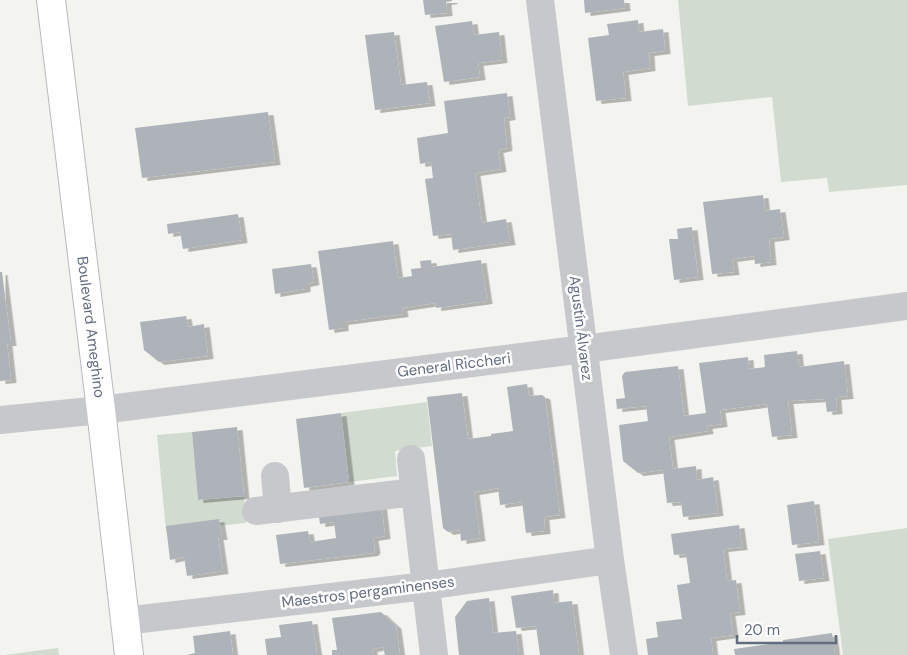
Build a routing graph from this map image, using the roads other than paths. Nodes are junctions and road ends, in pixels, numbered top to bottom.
1 (51, 0) edge
2 (540, 0) edge
3 (907, 306) edge
4 (584, 349) junction
5 (102, 410) junction
6 (0, 420) edge
7 (411, 459) dead end
8 (275, 476) dead end
9 (415, 492) junction
10 (610, 560) junction
11 (426, 586) junction
12 (124, 621) junction
13 (129, 655) edge
14 (434, 655) edge
15 (624, 655) edge

1 - 5 main road, Boulevard Ameghino
2 - 4 street, Agustín Álvarez
3 - 4 street, General Riccheri
4 - 5 street, General Riccheri
4 - 10 street, Agustín Álvarez
5 - 6 street, General Riccheri
5 - 12 main road, Boulevard Ameghino
7 - 9 street
8 - 9 street
9 - 11 street
10 - 11 street, Maestros pergaminenses
10 - 15 street, Agustín Álvarez
11 - 12 street, Maestros pergaminenses
11 - 14 street
12 - 13 main road, Boulevard Ameghino

